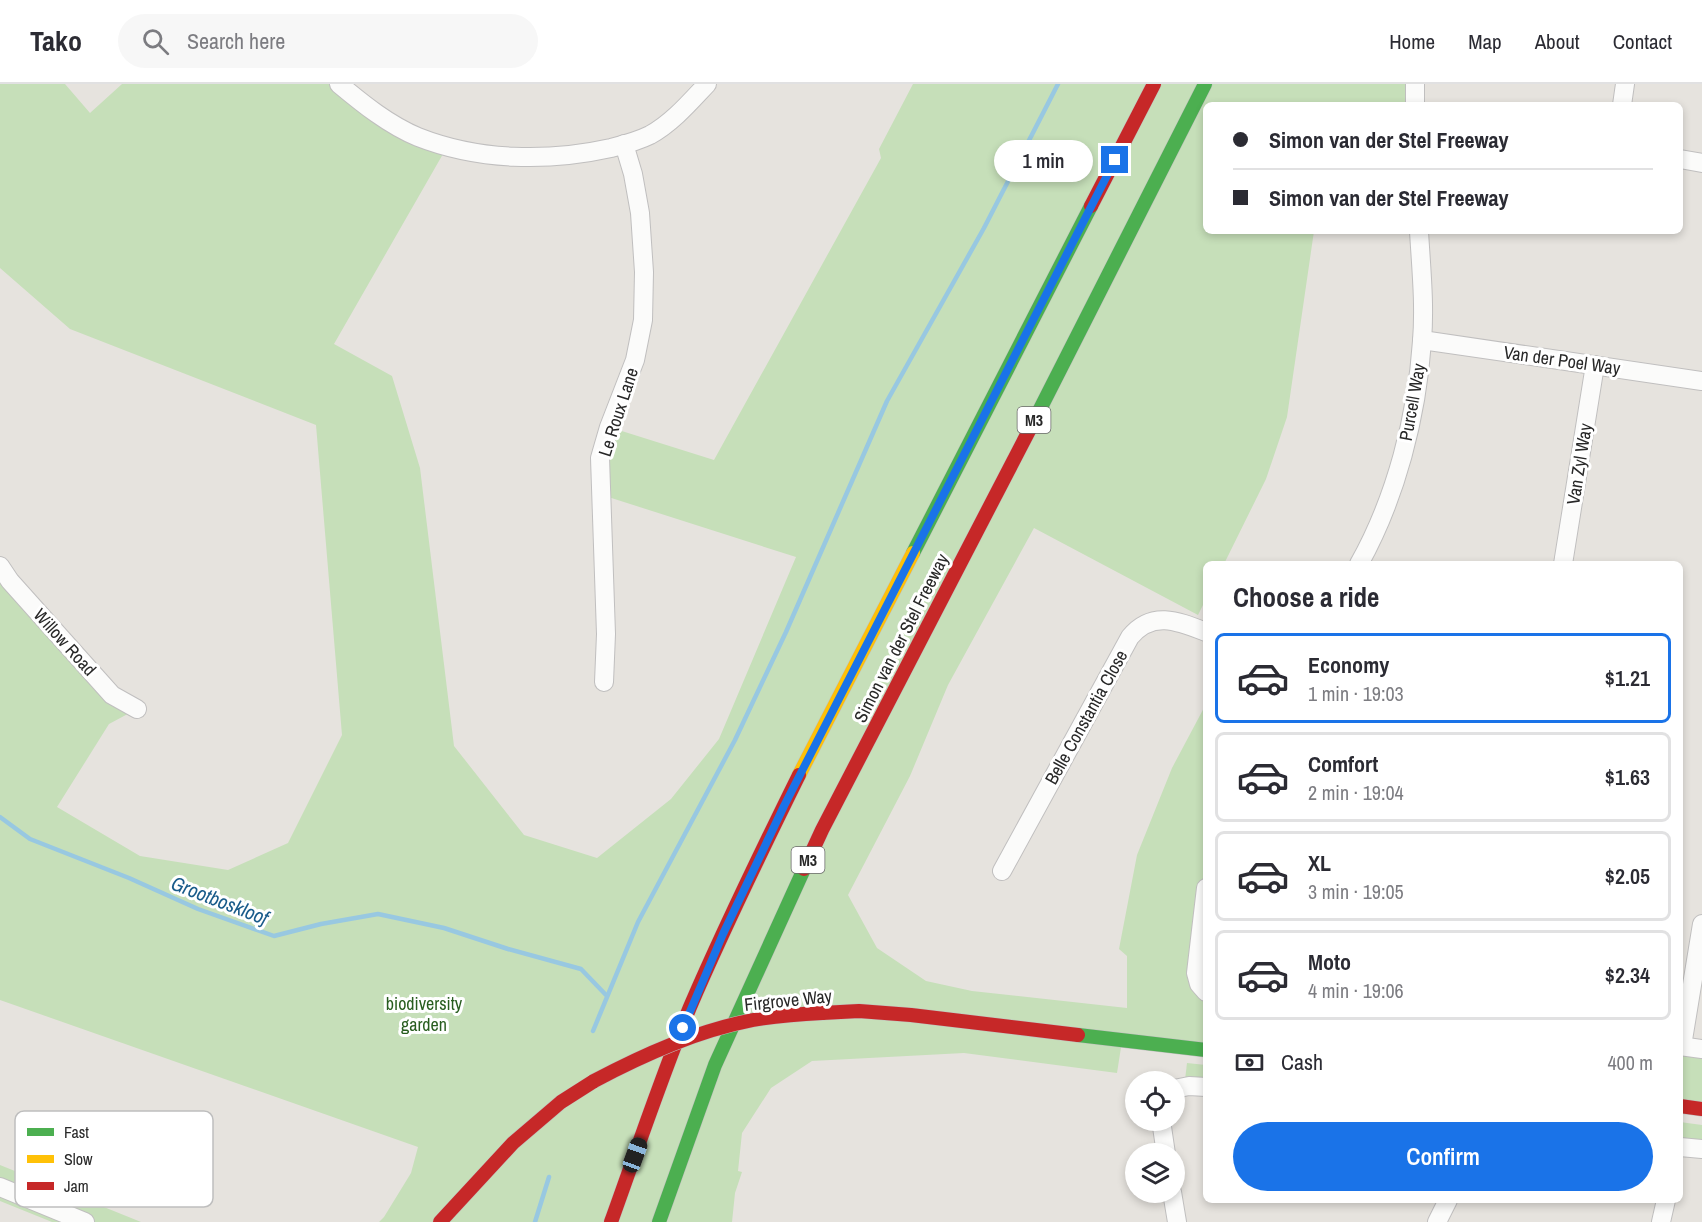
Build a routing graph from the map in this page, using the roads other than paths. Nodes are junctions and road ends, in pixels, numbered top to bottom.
1 (339, 84) edge
2 (707, 84) edge
3 (1154, 84) edge
4 (1205, 84) edge
5 (1415, 84) edge
6 (1625, 84) edge
7 (1414, 102) edge
8 (1622, 102) edge
9 (624, 144) junction
10 (1683, 160) edge
11 (1702, 163) edge
12 (1419, 234) edge
13 (1422, 340) junction
14 (1595, 365) junction
15 (1702, 381) edge
16 (1361, 561) edge
17 (1563, 561) edge
18 (0, 566) edge
19 (1203, 631) edge
20 (604, 682) dead end
21 (137, 709) dead end
22 (1002, 871) dead end
23 (1203, 916) edge
24 (1702, 924) edge
25 (1203, 989) edge
26 (1683, 1034) edge
27 (1683, 1046) edge
28 (1702, 1048) edge
29 (1203, 1050) edge
30 (1683, 1106) edge
31 (1702, 1109) edge
32 (1683, 1147) edge
33 (1702, 1149) edge
34 (0, 1187) edge
35 (15, 1193) edge
36 (1174, 1203) edge
37 (1446, 1203) edge
38 (1665, 1203) edge
39 (49, 1207) edge
40 (85, 1222) edge
41 (440, 1222) edge
42 (611, 1222) edge
43 (659, 1222) edge
44 (1177, 1222) edge
45 (1437, 1222) edge
46 (1661, 1222) edge

1 - 9 street
2 - 9 street
3 - 42 main road, Simon van der Stel Freeway / M3
4 - 43 main road, Simon van der Stel Freeway / M3
5 - 7 street
6 - 8 street
9 - 20 street, Le Roux Lane
10 - 11 street
12 - 13 street, Purcell Way
13 - 14 street, Van der Poel Way
13 - 16 street, Purcell Way
14 - 15 street, Van der Poel Way
14 - 17 street, Van Zyl Way
18 - 21 street, Willow Road
19 - 22 street, Belle Constantia Close
23 - 25 street
24 - 26 street
27 - 28 street
29 - 41 main road, Firgrove Way, bridge
30 - 31 main road
32 - 33 street
34 - 35 street
36 - 44 street
37 - 45 street
38 - 46 street
39 - 40 street

